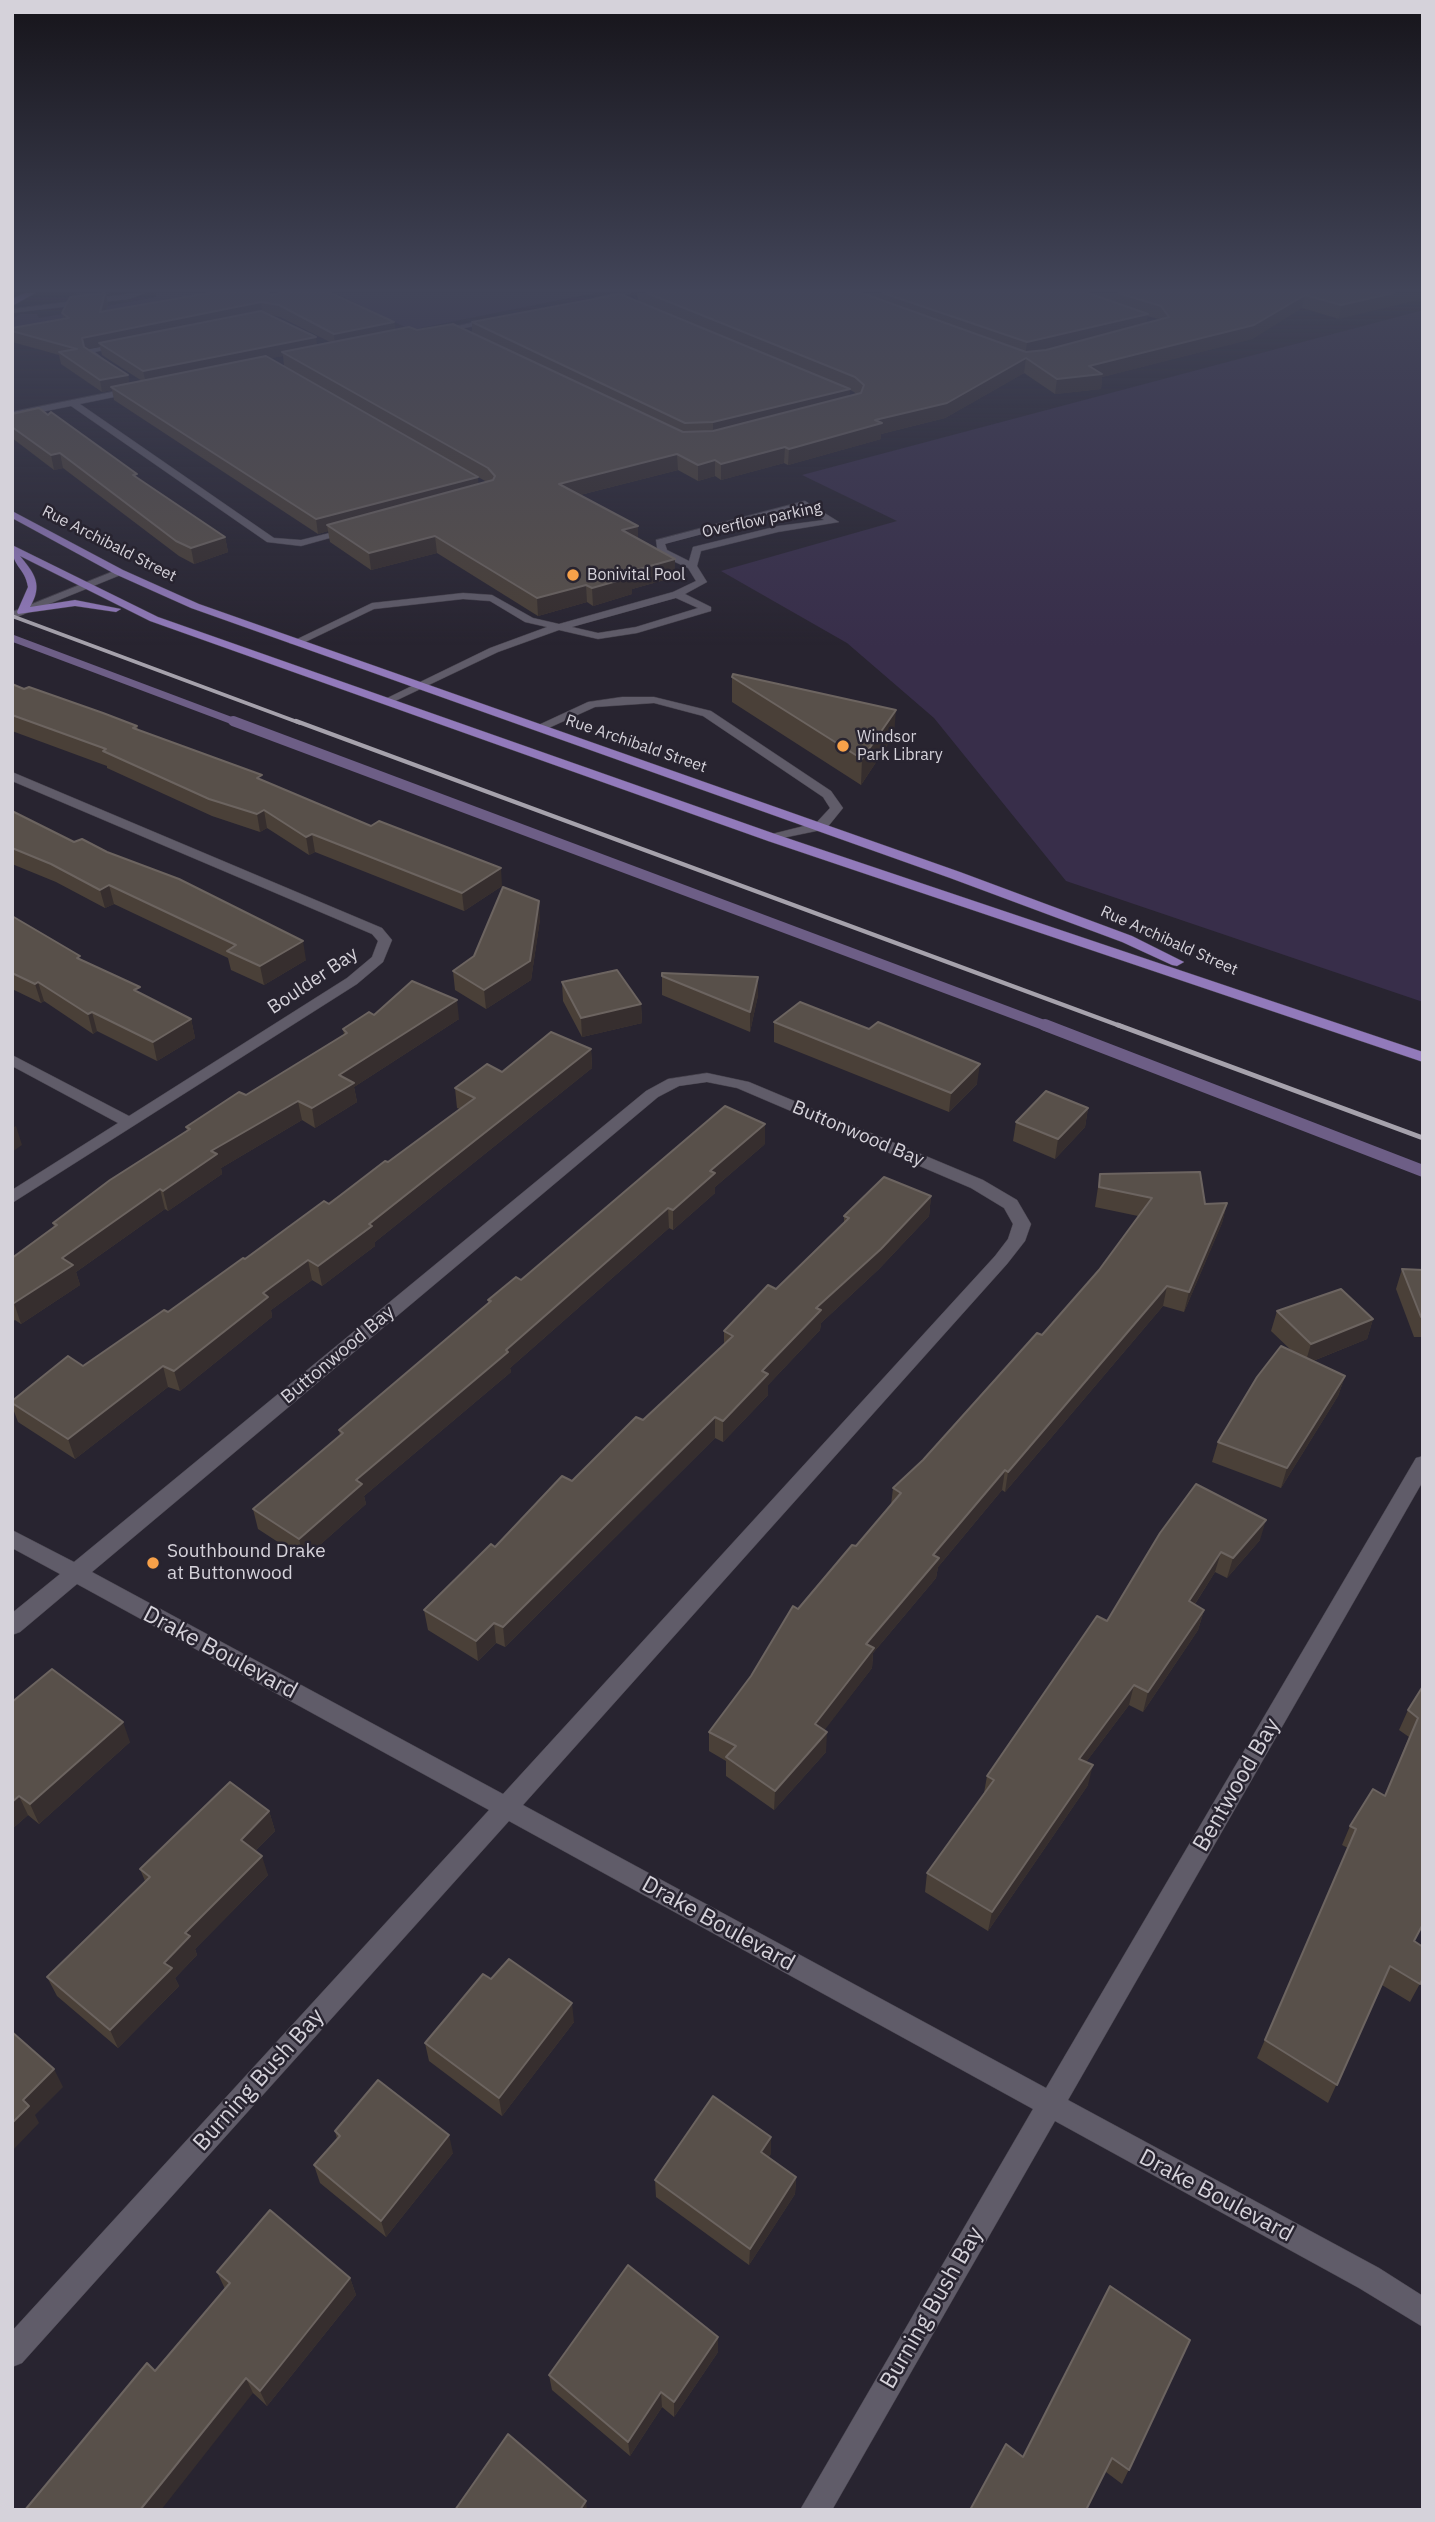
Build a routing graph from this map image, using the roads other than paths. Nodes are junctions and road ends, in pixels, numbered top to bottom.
1 (34, 411) edge
2 (84, 411) edge
3 (12, 415) edge
4 (12, 514) edge
5 (357, 530) edge
6 (12, 551) edge
7 (692, 566) junction
8 (120, 572) junction
9 (84, 586) junction
10 (677, 594) junction
11 (17, 614) edge
12 (154, 619) junction
13 (555, 628) junction
14 (295, 643) junction
15 (419, 685) junction
16 (387, 701) junction
17 (538, 728) junction
18 (12, 776) edge
19 (821, 827) junction
20 (772, 838) junction
21 (1253, 998) junction
22 (1423, 1058) edge
23 (12, 1060) edge
24 (128, 1122) junction
25 (12, 1198) edge
26 (1423, 1463) edge
27 (12, 1538) edge
28 (76, 1575) junction
29 (12, 1626) edge
30 (507, 1808) junction
31 (1050, 2106) junction
32 (1423, 2313) edge
33 (12, 2353) edge
34 (814, 2510) edge

1 - 3 street
2 - 5 street
4 - 8 main road, Rue Archibald Street
6 - 9 main road, Rue Archibald Street
6 - 11 main road
7 - 7 street, Overflow parking
7 - 10 street, Overflow parking
8 - 9 street
8 - 14 main road, Rue Archibald Street
9 - 11 street
9 - 12 main road, Rue Archibald Street
10 - 13 street
10 - 13 street
11 - 12 main road
12 - 16 main road, Rue Archibald Street
13 - 14 street
13 - 15 street
14 - 15 main road, Rue Archibald Street
15 - 16 street
15 - 17 main road, Rue Archibald Street
16 - 20 main road, Rue Archibald Street
17 - 19 main road, Rue Archibald Street
17 - 19 street
18 - 24 street, Boulder Bay
19 - 20 street
19 - 21 main road, Rue Archibald Street
20 - 21 main road, Rue Archibald Street
21 - 22 main road, Rue Archibald Street
23 - 24 street
24 - 25 street, Boulder Bay
26 - 31 street, Bentwood Bay
27 - 28 street, Drake Boulevard
28 - 29 street
28 - 30 street, Drake Boulevard
28 - 30 street, Buttonwood Bay
30 - 31 street, Drake Boulevard
30 - 33 street, Burning Bush Bay
31 - 32 street, Drake Boulevard
31 - 34 street, Burning Bush Bay

